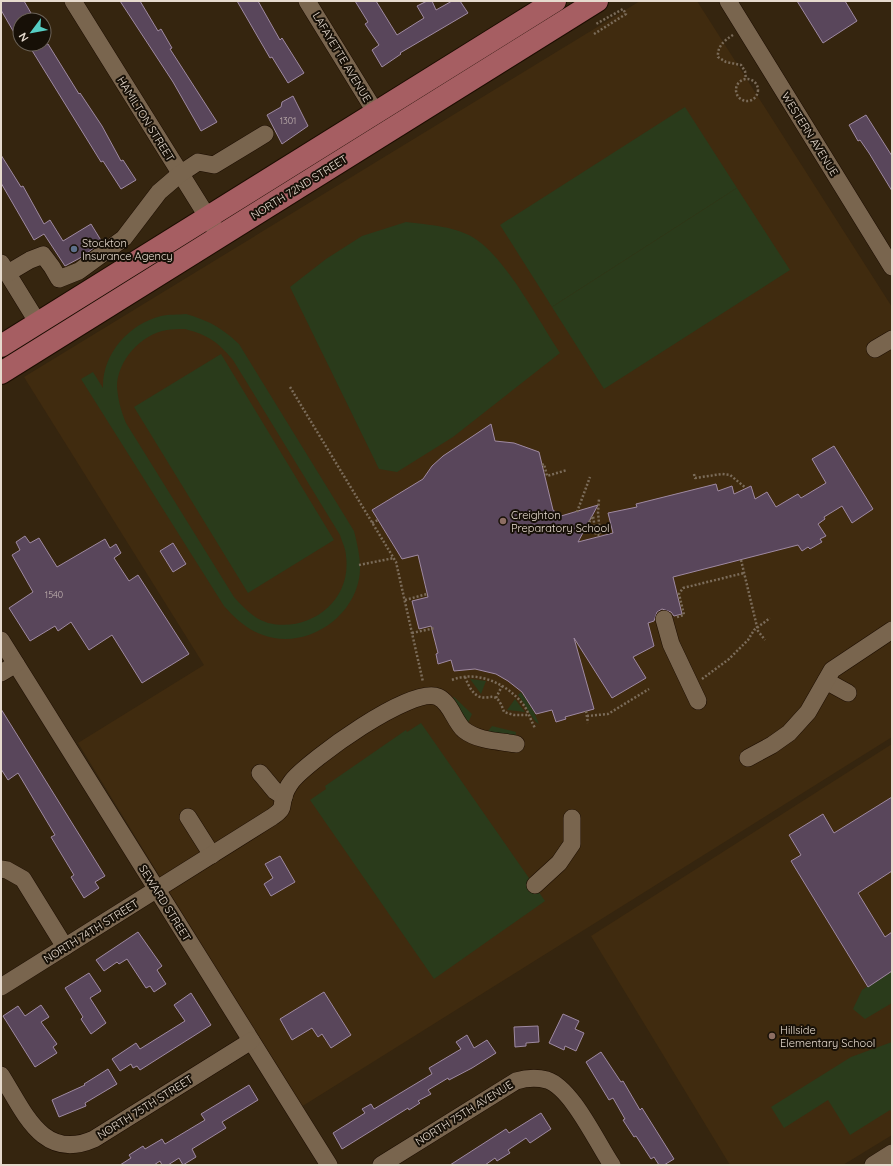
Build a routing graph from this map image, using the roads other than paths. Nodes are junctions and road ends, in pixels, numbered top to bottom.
1 (73, 1) edge
2 (307, 1) edge
3 (597, 1) edge
4 (728, 1) edge
5 (549, 3) edge
6 (559, 24) junction
7 (376, 113) junction
8 (265, 134) dead end
9 (180, 174) junction
10 (208, 217) junction
11 (220, 237) junction
12 (892, 267) edge
13 (4, 268) edge
14 (38, 323) junction
15 (892, 339) edge
16 (1, 346) edge
17 (875, 349) dead end
18 (1, 373) edge
19 (664, 622) road end
20 (892, 630) edge
21 (1, 640) edge
22 (16, 664) junction
23 (1, 673) edge
24 (826, 681) junction
25 (700, 693) road end
26 (848, 693) dead end
27 (516, 744) dead end
28 (748, 758) dead end
29 (260, 773) dead end
30 (282, 803) junction
31 (188, 817) dead end
32 (572, 818) dead end
33 (212, 855) junction
34 (1, 869) edge
35 (535, 885) dead end
36 (157, 890) junction
37 (65, 947) junction
38 (1, 987) edge
39 (251, 1041) junction
40 (1, 1075) edge
41 (892, 1153) edge
42 (329, 1165) edge
43 (381, 1165) edge
44 (612, 1165) edge
45 (873, 1165) edge

1 - 9 street, HAMILTON STREET
2 - 7 street, LAFAYETTE AVENUE
3 - 6 main road, NORTH 72ND STREET
4 - 12 street, WESTERN AVENUE
5 - 6 street
5 - 7 main road, NORTH 72ND STREET
6 - 11 main road, NORTH 72ND STREET
7 - 10 main road, NORTH 72ND STREET
8 - 9 street
9 - 10 street, HAMILTON STREET
9 - 13 street
10 - 11 street, HAMILTON STREET
10 - 14 main road, NORTH 72ND STREET
11 - 18 main road, NORTH 72ND STREET
13 - 14 street
14 - 16 main road, NORTH 72ND STREET
15 - 17 street
19 - 25 street
20 - 24 street
21 - 22 street, SEWARD STREET
22 - 23 street
22 - 36 street, SEWARD STREET
24 - 26 street
24 - 28 street
27 - 30 street
29 - 30 street
30 - 33 street, NORTH 74TH STREET
31 - 33 street
32 - 35 street
33 - 36 street, NORTH 74TH STREET
34 - 37 street
36 - 37 street, NORTH 74TH STREET
36 - 39 street, SEWARD STREET
37 - 38 street, NORTH 74TH STREET
39 - 40 street, NORTH 75TH STREET
39 - 42 street, SEWARD STREET
41 - 45 street
43 - 44 street, NORTH 75TH AVENUE

